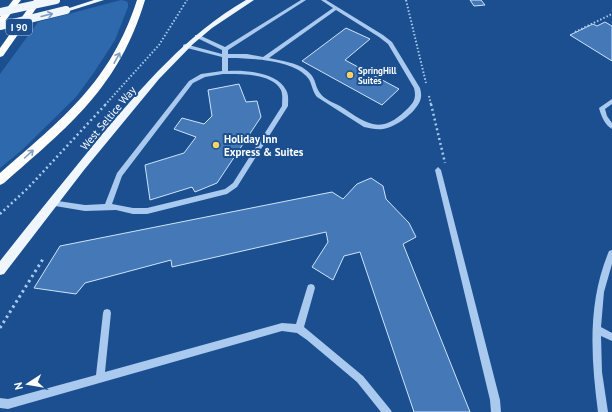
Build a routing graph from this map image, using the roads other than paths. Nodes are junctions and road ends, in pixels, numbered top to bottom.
1 (17, 0) edge
2 (38, 0) edge
3 (56, 0) edge
4 (101, 0) edge
5 (141, 0) edge
6 (251, 0) edge
7 (304, 0) edge
8 (323, 0) edge
9 (336, 8) junction
10 (0, 12) edge
11 (0, 22) edge
12 (0, 26) edge
13 (197, 36) junction
14 (185, 46) junction
15 (225, 49) junction
16 (0, 54) edge
17 (225, 56) junction
18 (264, 59) junction
19 (225, 72) junction
20 (612, 101) edge
21 (612, 126) edge
22 (438, 170) dead end
23 (0, 180) edge
24 (51, 203) junction
25 (107, 208) junction
26 (612, 254) edge
27 (0, 270) edge
28 (310, 288) dead end
29 (107, 314) dead end
30 (298, 329) junction
31 (597, 330) junction
32 (612, 337) edge
33 (100, 378) junction
34 (0, 403) edge
35 (388, 412) edge
36 (496, 412) edge
37 (603, 412) edge

1 - 11 highway, I 90
2 - 16 highway, I 90
3 - 10 main road, bridge
12 -> 4 main road, bridge
23 -> 5 highway
6 - 13 main road, West Seltice Way
7 - 15 street
8 - 9 street
9 - 18 street
9 - 18 street
13 - 14 main road, West Seltice Way
13 - 15 street
14 - 17 street
14 - 24 main road, West Seltice Way
15 - 17 street
17 - 18 street
17 - 19 street
19 - 25 street
19 - 25 street
20 - 21 street
22 - 36 street
24 - 25 street
24 - 27 main road, West Seltice Way
26 - 31 street
28 - 30 street
29 - 33 street
30 - 33 street
30 - 35 street
31 - 32 street
31 - 37 street
33 - 34 street

